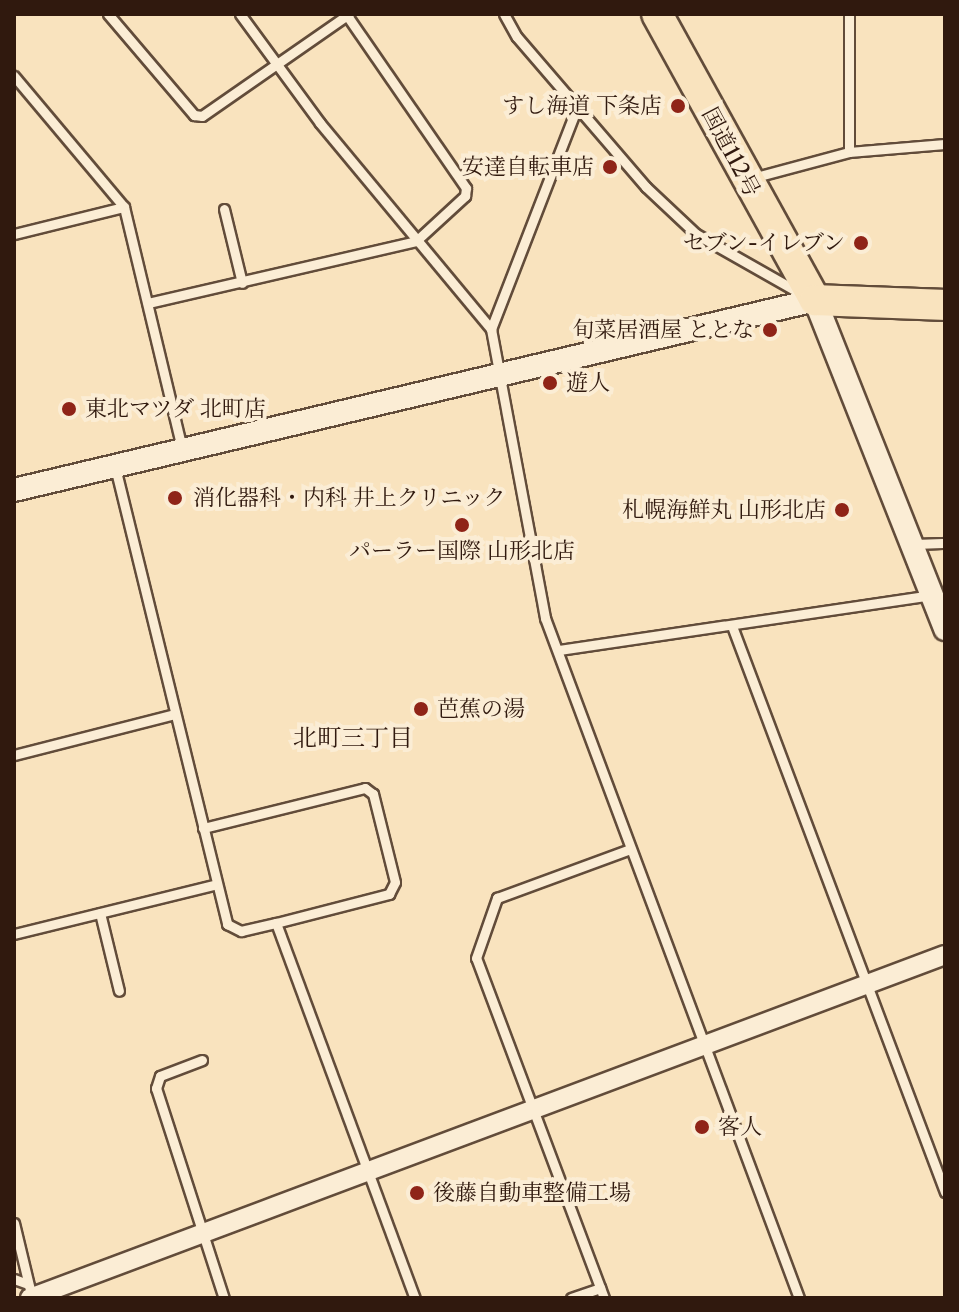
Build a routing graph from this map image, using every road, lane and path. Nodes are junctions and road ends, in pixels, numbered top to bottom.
1 (108, 14) edge
2 (240, 14) edge
3 (347, 14) edge
4 (504, 14) edge
5 (657, 14) edge
6 (849, 14) edge
7 (277, 67) junction
8 (14, 76) edge
9 (578, 105) junction
10 (945, 144) edge
11 (849, 152) junction
12 (744, 180) junction
13 (124, 207) junction
14 (224, 209) dead end
15 (14, 234) edge
16 (416, 241) junction
17 (242, 283) junction
18 (815, 300) junction
19 (148, 303) junction
20 (945, 305) edge
21 (491, 329) junction
22 (503, 372) junction
23 (182, 448) junction
24 (115, 465) junction
25 (14, 490) edge
26 (945, 543) edge
27 (912, 544) junction
28 (932, 595) junction
29 (732, 626) junction
30 (945, 629) edge
31 (559, 650) junction
32 (175, 714) junction
33 (14, 755) edge
34 (203, 828) junction
35 (630, 849) junction
36 (217, 884) junction
37 (100, 913) junction
38 (276, 923) junction
39 (14, 934) edge
40 (945, 955) edge
41 (867, 986) junction
42 (119, 991) dead end
43 (706, 1047) junction
44 (202, 1060) dead end
45 (534, 1110) junction
46 (368, 1172) junction
47 (945, 1192) edge
48 (14, 1223) edge
49 (201, 1236) junction
50 (14, 1279) edge
51 (602, 1293) edge
52 (30, 1294) edge
53 (224, 1298) edge
54 (415, 1298) edge
55 (571, 1298) edge
56 (799, 1298) edge

1 - 7 lane
2 - 7 lane
3 - 7 lane
3 - 16 lane
4 - 9 lane
5 - 12 highway, 国道112号
6 - 11 lane
7 - 16 lane
8 - 13 lane
9 - 18 lane
9 - 21 lane
10 - 11 lane
11 - 12 lane
12 - 18 highway, 国道112号
13 - 15 lane
13 - 19 lane
14 - 17 lane
16 - 17 lane
16 - 21 lane
17 - 19 lane
18 - 20 highway
18 - 22 street
18 - 27 street
19 - 23 lane
21 - 22 lane
22 - 23 street
22 - 31 lane
23 - 24 street
24 - 25 street
24 - 32 lane
26 - 27 lane
27 - 28 street
28 - 29 lane
28 - 30 street
29 - 31 lane
29 - 41 lane
31 - 35 lane
32 - 33 lane
32 - 34 lane
34 - 36 lane
34 - 38 lane
35 - 43 lane
35 - 45 lane
36 - 37 lane
36 - 38 lane
37 - 39 lane
37 - 42 lane
38 - 46 lane
40 - 41 street
41 - 43 street
41 - 47 lane
43 - 45 street
43 - 56 lane
44 - 49 lane
45 - 46 street
45 - 51 lane
46 - 49 street
46 - 54 lane
48 - 52 lane
49 - 52 street
49 - 53 lane
50 - 52 lane
51 - 55 lane

